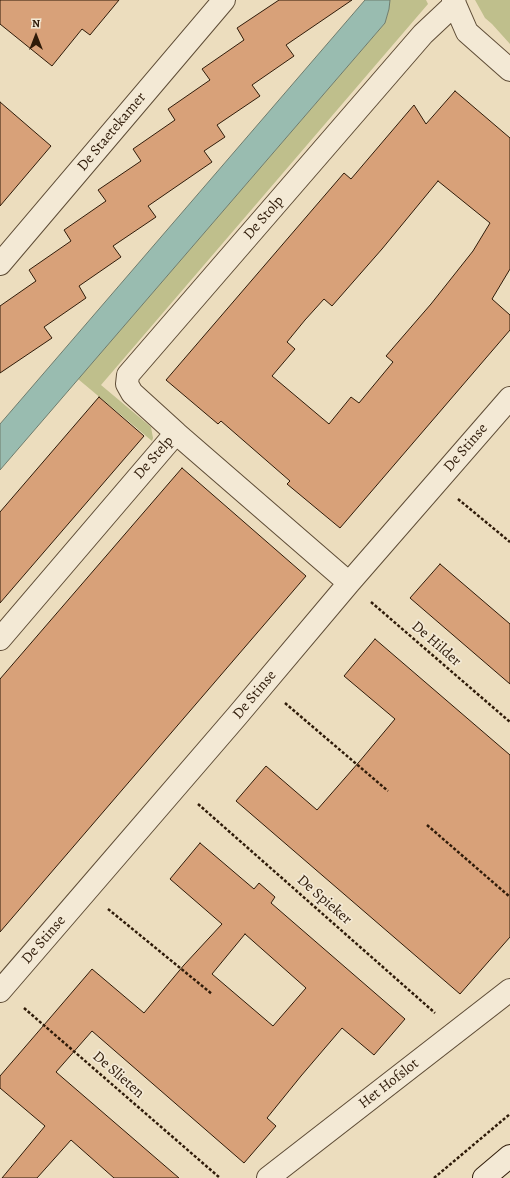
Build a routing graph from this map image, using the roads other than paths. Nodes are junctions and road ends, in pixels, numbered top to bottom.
1 (224, 0) edge
2 (454, 2) edge
3 (510, 70) edge
4 (0, 264) edge
5 (510, 398) edge
6 (176, 433) junction
7 (349, 583) junction
8 (0, 639) edge
9 (1, 989) edge
10 (510, 990) edge
11 (510, 1156) edge
12 (268, 1178) edge
13 (484, 1178) edge

1 - 4 street, De Staetekamer
2 - 3 street
2 - 6 street, De Stolp
5 - 7 street, De Stinse
6 - 7 street, De Stelp
6 - 8 street, De Stelp
7 - 9 street, De Stinse
10 - 12 street, Het Hofslot
11 - 13 street

